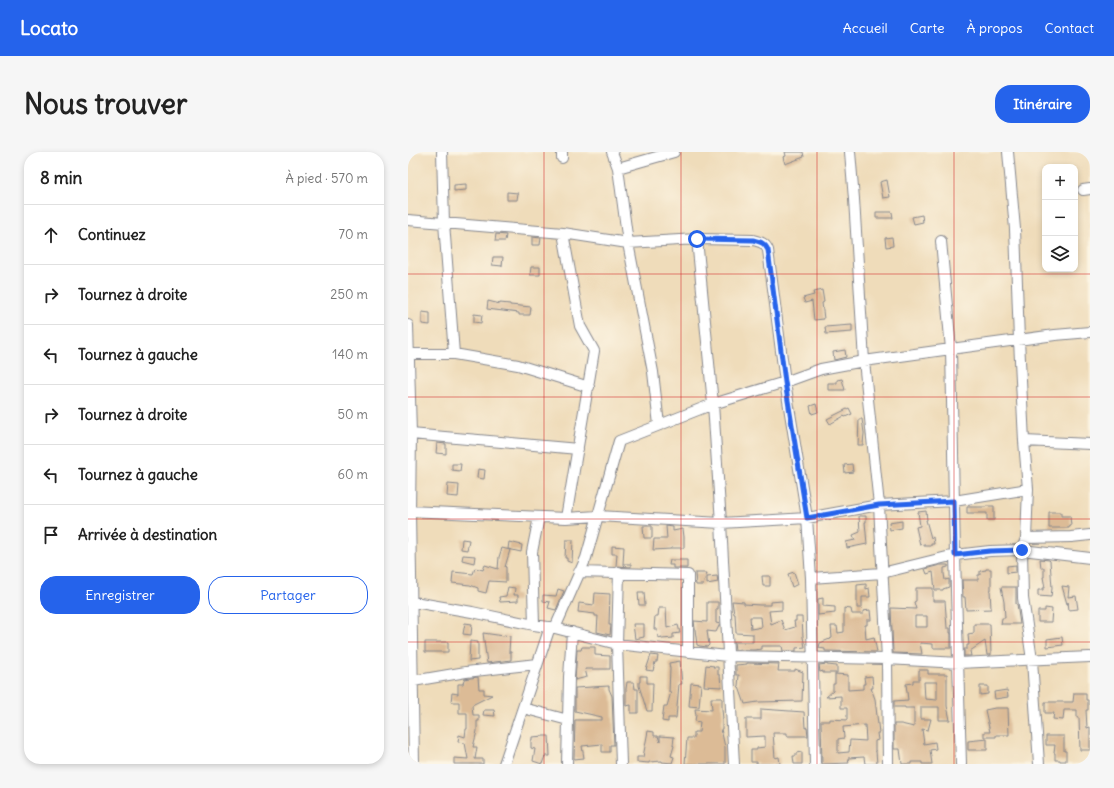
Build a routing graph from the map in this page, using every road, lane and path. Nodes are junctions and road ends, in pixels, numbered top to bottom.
1 (442, 152) edge
2 (612, 152) edge
3 (674, 152) edge
4 (850, 152) edge
5 (1008, 152) edge
6 (618, 168) junction
7 (408, 220) edge
8 (444, 223) junction
9 (563, 234) junction
10 (697, 239) junction
11 (941, 241) dead end
12 (628, 243) junction
13 (408, 325) edge
14 (1090, 332) edge
15 (1019, 340) junction
16 (951, 349) junction
17 (409, 354) edge
18 (454, 354) junction
19 (864, 361) junction
20 (785, 382) junction
21 (589, 387) junction
22 (713, 404) junction
23 (409, 408) edge
24 (659, 425) junction
25 (410, 434) junction
26 (1024, 441) junction
27 (1090, 444) edge
28 (578, 449) junction
29 (1028, 489) junction
30 (954, 501) junction
31 (879, 505) junction
32 (409, 511) edge
33 (598, 516) junction
34 (539, 517) junction
35 (566, 518) junction
36 (807, 518) junction
37 (721, 523) junction
38 (1090, 535) edge
39 (1026, 538) junction
40 (1022, 550) junction
41 (955, 555) junction
42 (1090, 558) edge
43 (579, 572) junction
44 (619, 572) junction
45 (882, 573) junction
46 (811, 578) junction
47 (410, 601) edge
48 (534, 625) junction
49 (552, 628) junction
50 (572, 632) junction
51 (617, 644) junction
52 (688, 652) junction
53 (727, 656) junction
54 (1090, 657) edge
55 (813, 658) junction
56 (887, 659) junction
57 (1032, 660) junction
58 (959, 663) junction
59 (537, 664) junction
60 (413, 681) junction
61 (523, 708) junction
62 (568, 720) junction
63 (414, 764) edge
64 (504, 764) edge
65 (567, 764) edge
66 (621, 764) edge
67 (734, 764) edge
68 (814, 764) edge
69 (888, 764) edge
70 (962, 764) edge
71 (1039, 764) edge

1 - 8 street
2 - 6 street
3 - 6 street
4 - 19 street
5 - 15 street
6 - 12 street
7 - 8 street
8 - 9 street
8 - 18 street
9 - 12 street
9 - 21 street
10 - 12 street
10 - 20 street
10 - 22 street
11 - 16 street
12 - 24 street
13 - 17 street
14 - 15 street
15 - 16 street
15 - 26 street
16 - 19 street
16 - 30 street
17 - 18 street
17 - 23 street
18 - 21 street
19 - 20 street
19 - 31 street
20 - 22 street
20 - 36 street
21 - 28 street
22 - 24 street
22 - 37 street
23 - 25 street
24 - 33 street
25 - 28 street
25 - 32 street
26 - 27 street
26 - 29 street
28 - 35 street
29 - 30 street
29 - 39 street
30 - 31 street
30 - 41 street
31 - 36 street
31 - 45 street
32 - 34 street
32 - 47 street
33 - 35 street
33 - 37 street
33 - 43 street
34 - 35 street
34 - 48 street
36 - 37 street
36 - 46 street
37 - 53 street
38 - 39 street
39 - 40 street
40 - 41 street
40 - 42 street
40 - 57 street
41 - 45 street
41 - 58 street
43 - 44 street
43 - 49 street
44 - 51 street
44 - 52 street
45 - 46 street
45 - 56 street
46 - 55 street
47 - 48 street
47 - 60 street
48 - 49 street
49 - 50 street
49 - 59 street
50 - 51 street
50 - 62 street
51 - 52 street
51 - 66 street
52 - 53 street
53 - 55 street
53 - 67 street
54 - 57 street
55 - 56 street
55 - 68 street
56 - 58 street
56 - 69 street
57 - 58 street
57 - 71 street
58 - 70 street
59 - 60 street
59 - 61 street
60 - 63 street
61 - 62 street
61 - 64 street
62 - 65 street

